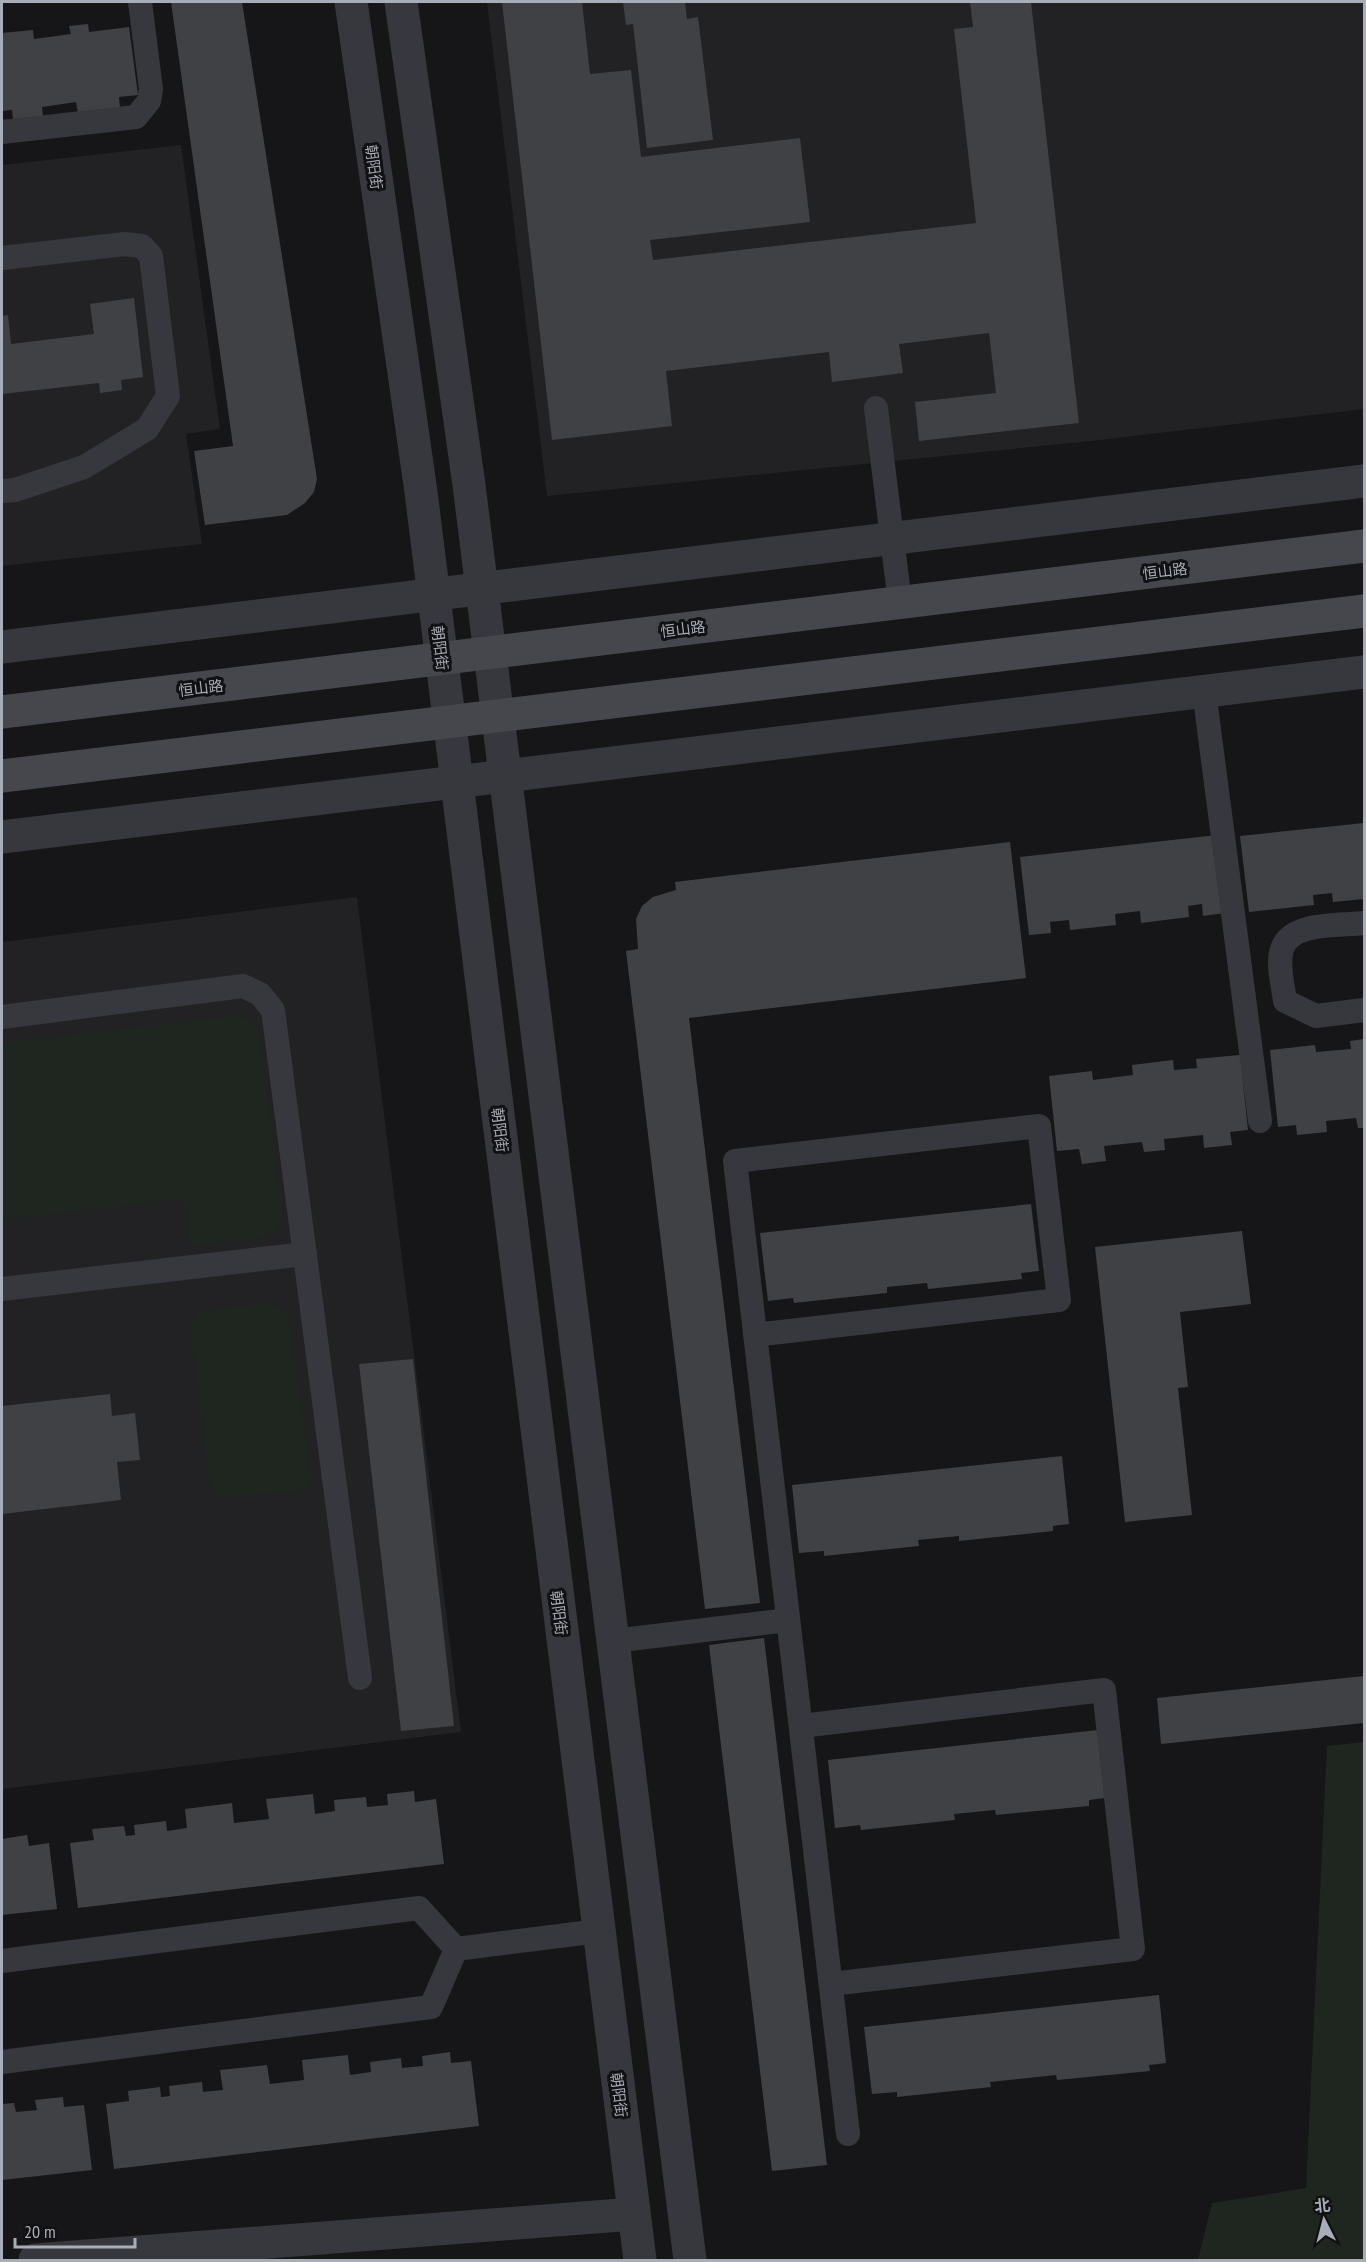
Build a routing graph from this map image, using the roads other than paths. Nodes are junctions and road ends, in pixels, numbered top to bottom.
1 (140, 2) edge
2 (351, 2) edge
3 (401, 2) edge
4 (2, 132) edge
5 (2, 258) edge
6 (876, 408) dead end
7 (1365, 481) edge
8 (2, 491) edge
9 (892, 538) junction
10 (1365, 546) edge
11 (482, 588) junction
12 (433, 594) junction
13 (900, 603) junction
14 (1365, 611) edge
15 (2, 647) edge
16 (490, 653) junction
17 (441, 658) junction
18 (1365, 672) edge
19 (1204, 691) junction
20 (2, 712) edge
21 (498, 716) junction
22 (449, 722) junction
23 (2, 776) edge
24 (506, 776) junction
25 (456, 782) junction
26 (2, 837) edge
27 (1365, 923) edge
28 (1365, 1010) edge
29 (2, 1017) edge
30 (1260, 1120) dead end
31 (305, 1254) junction
32 (2, 1289) edge
33 (755, 1335) junction
34 (789, 1620) junction
35 (613, 1641) junction
36 (360, 1678) dead end
37 (801, 1726) junction
38 (599, 1931) junction
39 (456, 1949) junction
40 (2, 1961) edge
41 (831, 1984) junction
42 (2, 2062) edge
43 (848, 2134) dead end
44 (634, 2214) junction
45 (35, 2260) edge
46 (640, 2260) edge
47 (690, 2260) edge

1 - 4 lane
2 - 12 street, 朝阳街
3 - 11 street
5 - 8 lane
6 - 9 lane
7 - 9 street
9 - 11 street
9 - 13 lane
10 - 13 main road, 恒山路
11 - 12 street
11 - 16 street
12 - 15 street
12 - 17 street, 朝阳街
13 - 16 main road, 恒山路
14 - 21 main road
16 - 17 main road, 恒山路
16 - 21 street
17 - 20 main road, 恒山路
17 - 22 street, 朝阳街
18 - 19 street
19 - 24 street
19 - 30 lane
21 - 22 main road
21 - 24 street
22 - 23 main road
22 - 25 street, 朝阳街
24 - 25 street
24 - 35 street
25 - 26 street
25 - 38 street, 朝阳街
27 - 28 lane
29 - 31 lane
31 - 32 lane
31 - 36 lane
33 - 33 lane
33 - 34 lane
34 - 35 lane
34 - 37 lane
35 - 47 street
37 - 41 lane
37 - 41 lane
38 - 39 lane
38 - 44 street, 朝阳街
39 - 40 lane
39 - 42 lane
41 - 43 lane
44 - 45 street
44 - 46 street, 朝阳街

